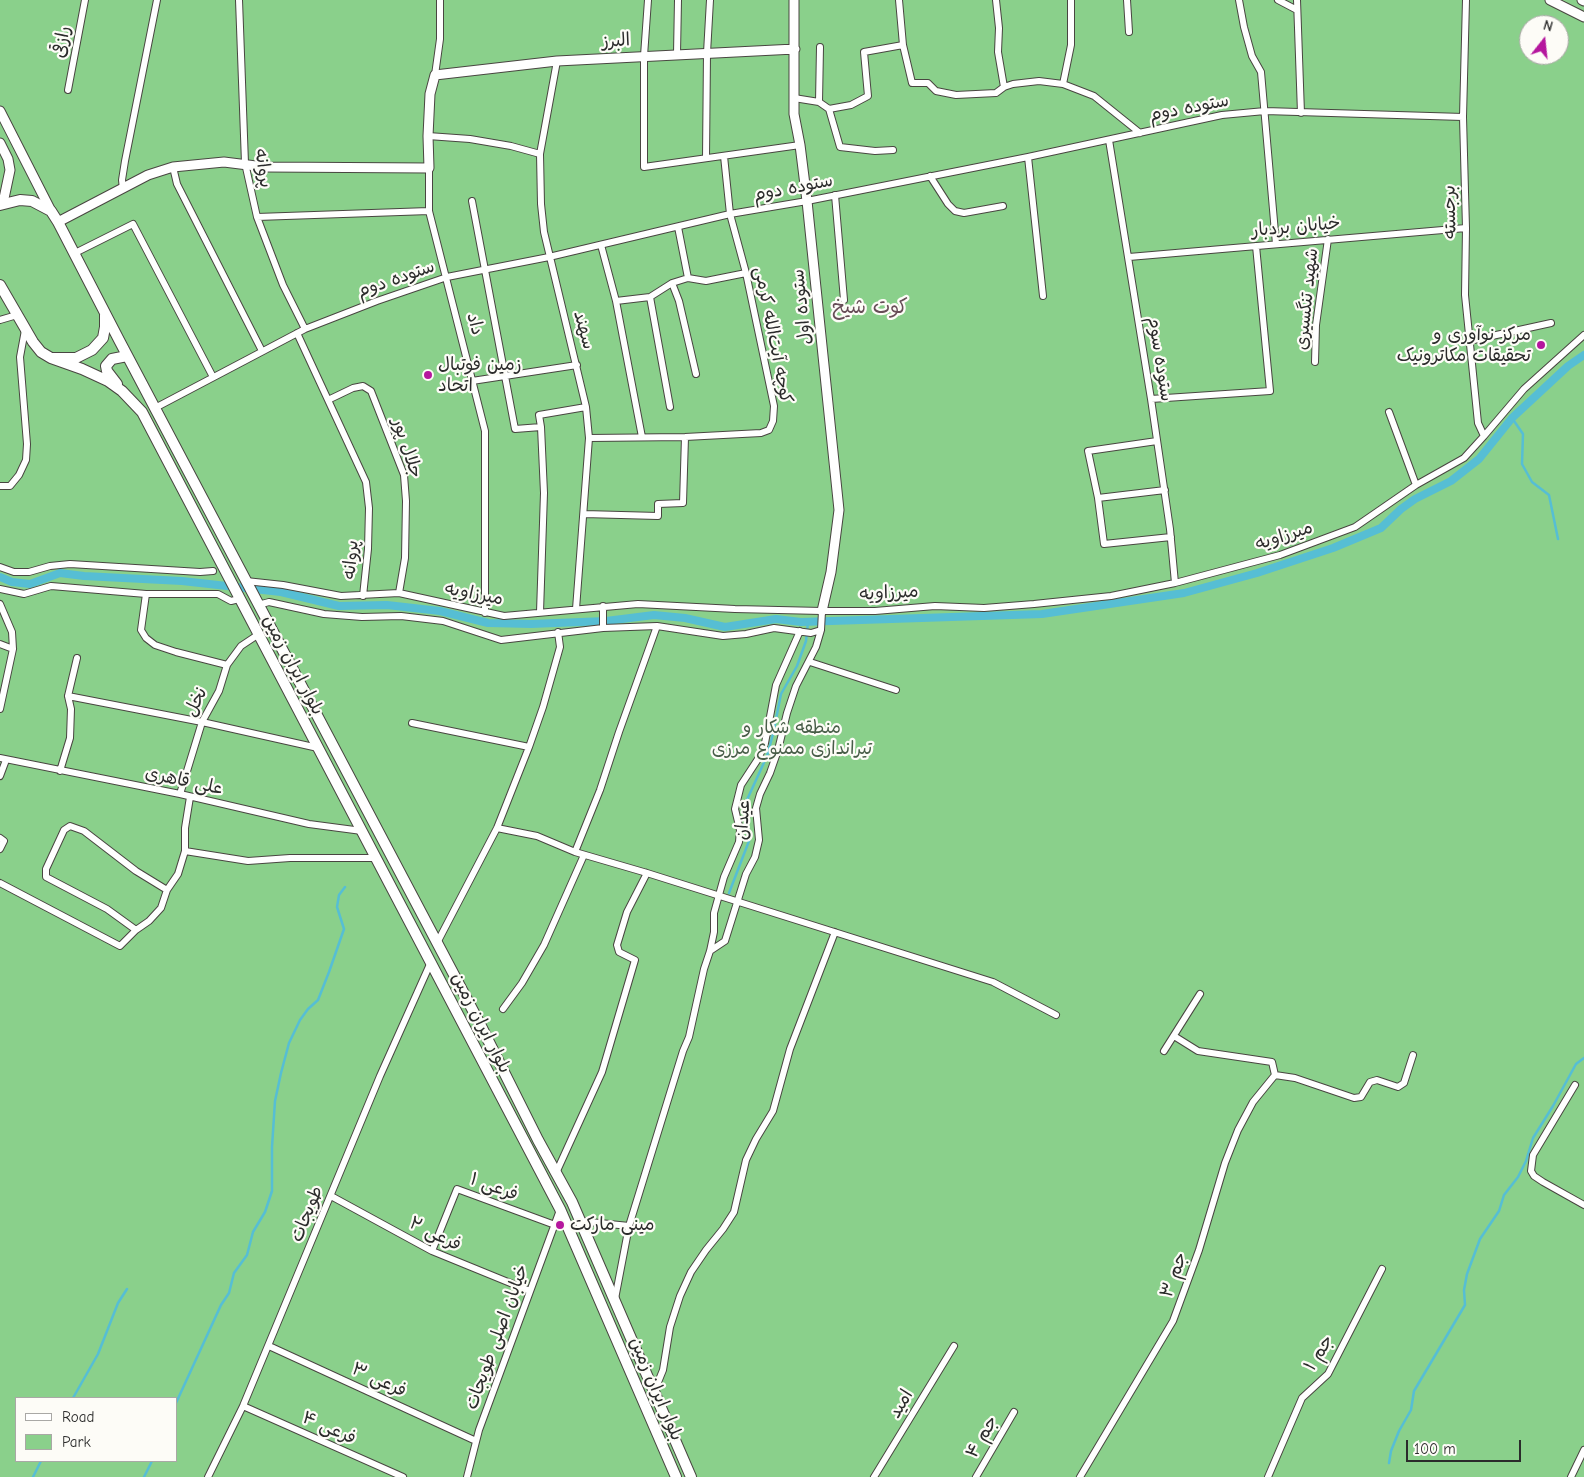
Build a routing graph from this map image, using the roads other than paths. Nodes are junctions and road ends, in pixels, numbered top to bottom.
1 (85, 0) edge
2 (157, 0) edge
3 (239, 0) edge
4 (440, 0) edge
5 (648, 0) edge
6 (678, 0) edge
7 (710, 0) edge
8 (794, 0) edge
9 (899, 0) edge
10 (996, 0) edge
11 (1071, 0) edge
12 (1126, 0) edge
13 (1239, 0) edge
14 (1278, 0) edge
15 (1297, 0) edge
16 (1466, 0) edge
17 (1550, 0) edge
18 (1297, 10) junction
19 (1584, 17) edge
20 (1128, 32) dead end
21 (903, 45) junction
22 (820, 47) dead end
23 (795, 49) junction
24 (707, 53) junction
25 (677, 54) junction
26 (644, 56) junction
27 (557, 61) junction
28 (438, 75) junction
29 (1064, 84) junction
30 (1004, 87) junction
31 (68, 90) dead end
32 (794, 98) junction
33 (819, 102) junction
34 (829, 109) junction
35 (0, 111) edge
36 (1265, 111) junction
37 (1301, 113) junction
38 (1464, 117) junction
39 (1140, 133) junction
40 (428, 136) junction
41 (1109, 140) junction
42 (0, 143) edge
43 (800, 145) junction
44 (893, 150) dead end
45 (540, 154) junction
46 (724, 156) junction
47 (1028, 157) junction
48 (706, 158) junction
49 (245, 163) junction
50 (173, 167) junction
51 (429, 168) junction
52 (930, 176) junction
53 (123, 189) junction
54 (835, 195) junction
55 (472, 201) dead end
56 (807, 201) junction
57 (2, 204) edge
58 (1003, 206) dead end
59 (51, 211) junction
60 (429, 211) junction
61 (730, 214) junction
62 (257, 217) junction
63 (58, 222) junction
64 (678, 227) junction
65 (1466, 228) junction
66 (1328, 239) junction
67 (1276, 244) junction
68 (601, 245) junction
69 (1256, 246) junction
70 (75, 253) junction
71 (549, 257) junction
72 (1129, 257) junction
73 (486, 269) junction
74 (746, 273) junction
75 (447, 277) junction
76 (688, 278) junction
77 (672, 283) junction
78 (0, 285) edge
79 (1042, 296) dead end
80 (650, 298) junction
81 (844, 300) dead end
82 (616, 301) junction
83 (105, 314) junction
84 (18, 315) junction
85 (0, 319) edge
86 (1551, 323) dead end
87 (305, 329) junction
88 (25, 330) junction
89 (298, 333) junction
90 (1584, 335) edge
91 (1469, 341) junction
92 (262, 351) junction
93 (127, 356) junction
94 (51, 358) junction
95 (1315, 362) dead end
96 (578, 365) junction
97 (696, 374) dead end
98 (506, 376) junction
99 (213, 377) junction
100 (472, 381) junction
101 (122, 391) junction
102 (1152, 399) junction
103 (328, 400) junction
104 (586, 406) junction
105 (155, 408) junction
106 (670, 408) dead end
107 (1389, 412) dead end
108 (541, 426) junction
109 (1484, 436) junction
110 (642, 437) junction
111 (685, 437) junction
112 (589, 438) junction
113 (1157, 441) junction
114 (1416, 485) junction
115 (0, 486) edge
116 (1165, 490) junction
117 (1098, 498) junction
118 (584, 514) junction
119 (1171, 537) junction
120 (0, 567) edge
121 (213, 572) dead end
122 (246, 581) junction
123 (1176, 583) junction
124 (0, 589) edge
125 (399, 593) junction
126 (146, 594) junction
127 (363, 596) junction
128 (238, 597) junction
129 (257, 602) junction
130 (0, 604) edge
131 (576, 609) junction
132 (603, 610) junction
133 (540, 612) junction
134 (485, 613) junction
135 (822, 613) junction
136 (657, 626) junction
137 (603, 627) junction
138 (821, 628) junction
139 (558, 632) junction
140 (802, 632) junction
141 (259, 634) junction
142 (0, 644) edge
143 (13, 650) junction
144 (77, 658) dead end
145 (810, 662) junction
146 (227, 665) junction
147 (896, 690) dead end
148 (68, 696) junction
149 (0, 709) edge
150 (202, 722) junction
151 (412, 723) dead end
152 (529, 747) junction
153 (318, 748) junction
154 (3, 759) edge
155 (60, 771) junction
156 (0, 776) edge
157 (180, 794) junction
158 (190, 797) junction
159 (497, 828) junction
160 (362, 831) junction
161 (0, 838) edge
162 (0, 848) edge
163 (185, 851) junction
164 (575, 852) junction
165 (584, 855) junction
166 (376, 858) junction
167 (647, 873) junction
168 (0, 883) edge
169 (167, 890) junction
170 (718, 895) junction
171 (738, 901) junction
172 (136, 930) junction
173 (835, 932) junction
174 (437, 943) junction
175 (710, 951) junction
176 (431, 962) junction
177 (1200, 994) dead end
178 (503, 1009) dead end
179 (1056, 1016) dead end
180 (1174, 1036) junction
181 (1164, 1052) dead end
182 (1413, 1055) dead end
183 (1276, 1075) junction
184 (1575, 1085) dead end
185 (556, 1173) junction
186 (331, 1196) junction
187 (1584, 1204) edge
188 (560, 1209) junction
189 (580, 1221) junction
190 (555, 1224) junction
191 (629, 1226) junction
192 (432, 1251) junction
193 (1382, 1269) dead end
194 (530, 1290) junction
195 (615, 1300) junction
196 (269, 1346) junction
197 (954, 1346) dead end
198 (654, 1392) junction
199 (243, 1406) junction
200 (1014, 1412) dead end
201 (476, 1441) junction
202 (1584, 1450) edge
203 (208, 1477) edge
204 (402, 1477) edge
205 (467, 1477) edge
206 (676, 1477) edge
207 (691, 1477) edge
208 (874, 1477) edge
209 (976, 1477) edge
210 (1080, 1477) edge
211 (1268, 1477) edge
212 (1571, 1477) edge

1 - 31 street, رازقی
2 - 53 street
3 - 49 street, پروانه
4 - 28 street, داد
5 - 26 street
6 - 25 street
7 - 24 street
8 - 23 street, ستوده اول
9 - 21 street
10 - 30 street
11 - 29 street
12 - 20 street
13 - 36 street
14 - 18 street
15 - 18 street
16 - 38 street, برجسته
17 - 19 street
18 - 37 street
21 - 30 street
21 - 34 street
22 - 33 street
23 - 24 street, البرز
23 - 32 street, ستوده اول
24 - 25 street, البرز
24 - 48 street
25 - 26 street, البرز
26 - 27 street, البرز
26 - 48 street
27 - 28 street, البرز
27 - 45 street, سهند
28 - 40 street, داد
29 - 30 street
29 - 39 street
32 - 33 street
32 - 43 street, ستوده اول
33 - 34 street
34 - 44 street
35 - 59 street
36 - 37 street, ستوده دوم
36 - 39 street, ستوده دوم
36 - 67 street
37 - 38 street, ستوده دوم
38 - 65 street, برجسته
39 - 41 street, ستوده دوم
40 - 45 street
40 - 51 street, داد
41 - 47 street, ستوده دوم
41 - 72 street, ستوده سوم
42 - 57 street
43 - 46 street
43 - 56 street, ستوده اول
45 - 71 street, سهند
46 - 48 street
46 - 61 street, کوچه آیت‌الله کرمی
47 - 52 street, ستوده دوم
47 - 79 street
49 - 50 street
49 - 51 street
49 - 62 street, پروانه
50 - 53 street
50 - 92 street
51 - 60 street, داد
52 - 54 street, ستوده دوم
52 - 58 street
53 - 63 street
54 - 56 street, ستوده دوم
54 - 81 street
55 - 73 street
56 - 61 street, ستوده دوم
56 - 135 street, ستوده اول
57 - 59 main road
59 - 63 main road
60 - 62 street
60 - 75 street, داد
61 - 64 street, ستوده دوم
61 - 74 street, کوچه آیت‌الله کرمی
62 - 87 street, پروانه
63 - 70 main road
64 - 68 street, ستوده دوم
64 - 76 street
65 - 66 street, خیابان بردبار
65 - 91 street, برجسته
66 - 67 street, خیابان بردبار
66 - 95 street, شهید تنگسیری
67 - 69 street, خیابان بردبار
68 - 71 street, ستوده دوم
68 - 82 street
69 - 72 street, خیابان بردبار
69 - 102 street
70 - 83 main road
70 - 99 street
71 - 73 street, ستوده دوم
71 - 96 street, سهند
72 - 102 street, ستوده سوم
73 - 75 street, ستوده دوم
73 - 98 street
74 - 76 street
74 - 111 street, کوچه آیت‌الله کرمی
75 - 87 street, ستوده دوم
75 - 100 street, داد
76 - 77 street
77 - 80 street
77 - 97 street
78 - 84 main road
80 - 82 street
80 - 106 street
82 - 110 street
83 - 93 main road
83 - 94 main road
84 - 85 street
84 - 88 main road
86 - 91 street
87 - 89 street, ستوده دوم
88 - 94 main road
88 - 115 street
89 - 92 street, ستوده دوم
89 - 103 street, پروانه
90 - 109 street, میرزاویه
91 - 109 street, برجسته
92 - 99 street, ستوده دوم
93 - 101 main road
93 - 105 main road
94 - 101 main road
96 - 98 street
96 - 104 street, سهند
98 - 100 street
98 - 108 street
99 - 105 street, ستوده دوم
100 - 134 street, داد
101 - 128 main road, بلوار ایران زمین
102 - 113 street, ستوده سوم
103 - 125 street, جلال پور
103 - 127 street, پروانه
104 - 108 street
104 - 112 street, سهند
105 - 122 main road
107 - 114 street
108 - 133 street
109 - 114 street, میرزاویه
110 - 111 street, کوچه آیت‌الله کرمی
110 - 112 street, کوچه آیت‌الله کرمی
111 - 118 street
112 - 118 street, سهند
113 - 116 street, ستوده سوم
113 - 117 street
114 - 123 street, میرزاویه
116 - 117 street
116 - 119 street, ستوده سوم
117 - 119 street
118 - 131 street, سهند
119 - 123 street, ستوده سوم
120 - 121 street
122 - 127 street, میرزاویه
122 - 129 main road, بلوار ایران زمین
123 - 135 street, میرزاویه
124 - 126 street
125 - 127 street, میرزاویه
125 - 134 street, میرزاویه
126 - 128 street
126 - 146 street
128 - 141 main road, بلوار ایران زمین
129 - 139 street
129 - 174 main road, بلوار ایران زمین
130 - 143 street
131 - 132 street, میرزاویه
131 - 133 street, میرزاویه
132 - 135 street, میرزاویه
132 - 137 street
133 - 134 street, میرزاویه
135 - 138 street, عیدان
136 - 137 street
136 - 140 street
136 - 164 street
137 - 139 street
138 - 140 street
138 - 145 street, عیدان
139 - 152 street
140 - 170 street, عیدان
141 - 146 street, نخل
141 - 153 main road, بلوار ایران زمین
142 - 143 street
143 - 149 street
144 - 148 street
145 - 147 street
145 - 171 street, عیدان
146 - 150 street, نخل
148 - 150 street
148 - 155 street
150 - 153 street
150 - 157 street, نخل
151 - 152 street
152 - 159 street
153 - 160 main road, بلوار ایران زمین
154 - 155 street, علی قاهری
154 - 156 street
155 - 157 street, علی قاهری
157 - 158 street, علی قاهری
158 - 160 street, علی قاهری
158 - 163 street
159 - 164 street
159 - 174 street
160 - 166 main road, بلوار ایران زمین
161 - 162 street
163 - 166 street
163 - 169 street
164 - 165 street
165 - 167 street
165 - 178 street
166 - 176 main road, بلوار ایران زمین
167 - 170 street
167 - 185 street
168 - 172 street
169 - 172 street
169 - 172 street
170 - 171 street
170 - 175 street, عیدان
171 - 173 street
171 - 175 street, عیدان
173 - 179 street
173 - 198 street
174 - 185 main road, بلوار ایران زمین
175 - 191 street, عیدان
176 - 186 street, طویجات
176 - 188 main road, بلوار ایران زمین
177 - 180 street
180 - 181 street
180 - 183 street
182 - 183 street
183 - 210 street, جم ۳
184 - 187 street
185 - 189 main road, بلوار ایران زمین
186 - 192 street, فرعی ۲
186 - 196 street, طویجات
188 - 190 street, خیابان اصلی طویجات
188 - 206 main road, بلوار ایران زمین
189 - 191 street
189 - 195 main road, بلوار ایران زمین
190 - 192 street, فرعی ۱
190 - 194 street, خیابان اصلی طویجات
191 - 195 street, عیدان
192 - 194 street, فرعی ۲
193 - 211 street, جم ۱
194 - 201 street, خیابان اصلی طویجات
195 - 198 main road, بلوار ایران زمین
196 - 199 street, طویجات
196 - 201 street, فرعی ۳
197 - 208 street, امید
198 - 207 main road, بلوار ایران زمین
199 - 203 street, طویجات
199 - 204 street, فرعی ۴
200 - 209 street, جم ۴
201 - 205 street, خیابان اصلی طویجات
202 - 212 street

